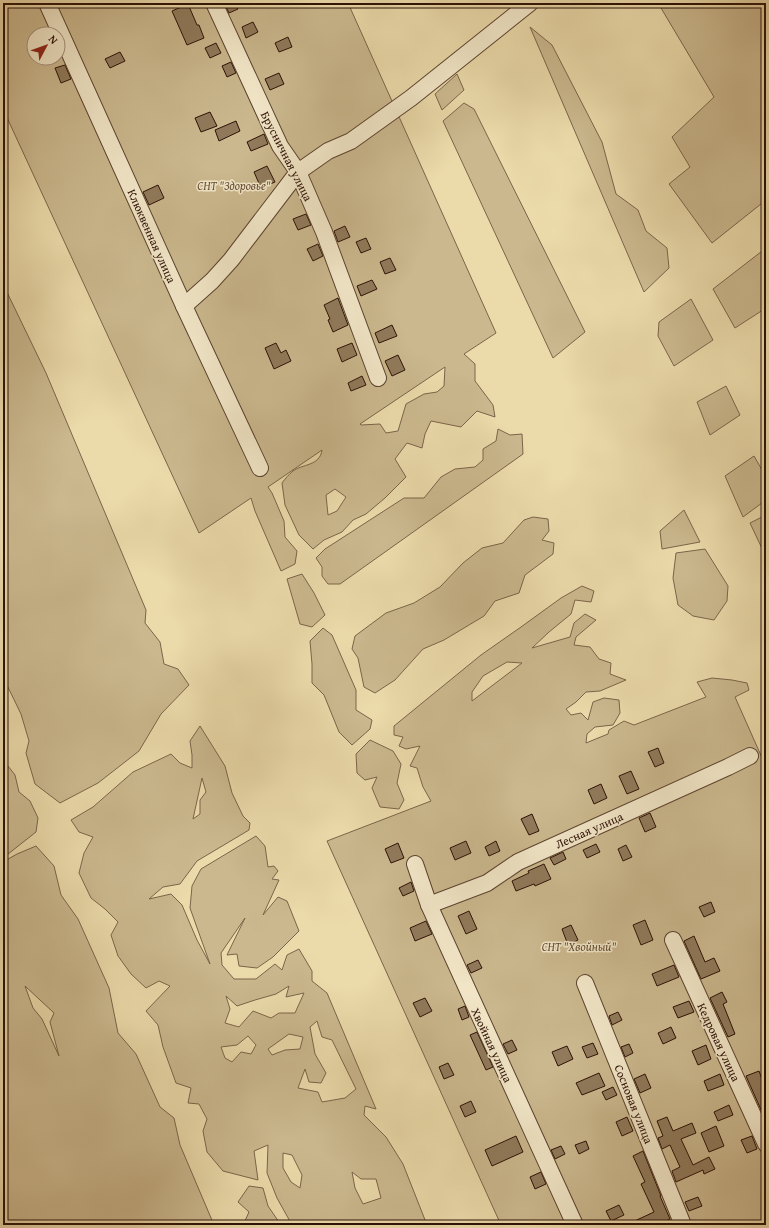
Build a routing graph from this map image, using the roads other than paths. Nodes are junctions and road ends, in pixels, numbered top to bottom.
1 (47, 3) edge
2 (214, 3) edge
3 (530, 3) edge
4 (298, 172) junction
5 (184, 306) junction
6 (378, 378) dead end
7 (260, 468) dead end
8 (750, 756) dead end
9 (415, 864) dead end
10 (429, 905) junction
11 (673, 940) dead end
12 (585, 983) dead end
13 (766, 1144) edge
14 (575, 1225) edge
15 (683, 1225) edge

1 - 5 street, Клюквенная улица
2 - 4 street, Брусничная улица
3 - 4 street
4 - 5 street
4 - 6 street, Брусничная улица
5 - 7 street, Клюквенная улица
8 - 10 street, Лесная улица
9 - 10 street, Хвойная улица
10 - 14 street, Хвойная улица
11 - 13 street, Кедровая улица
12 - 15 street, Сосновая улица

